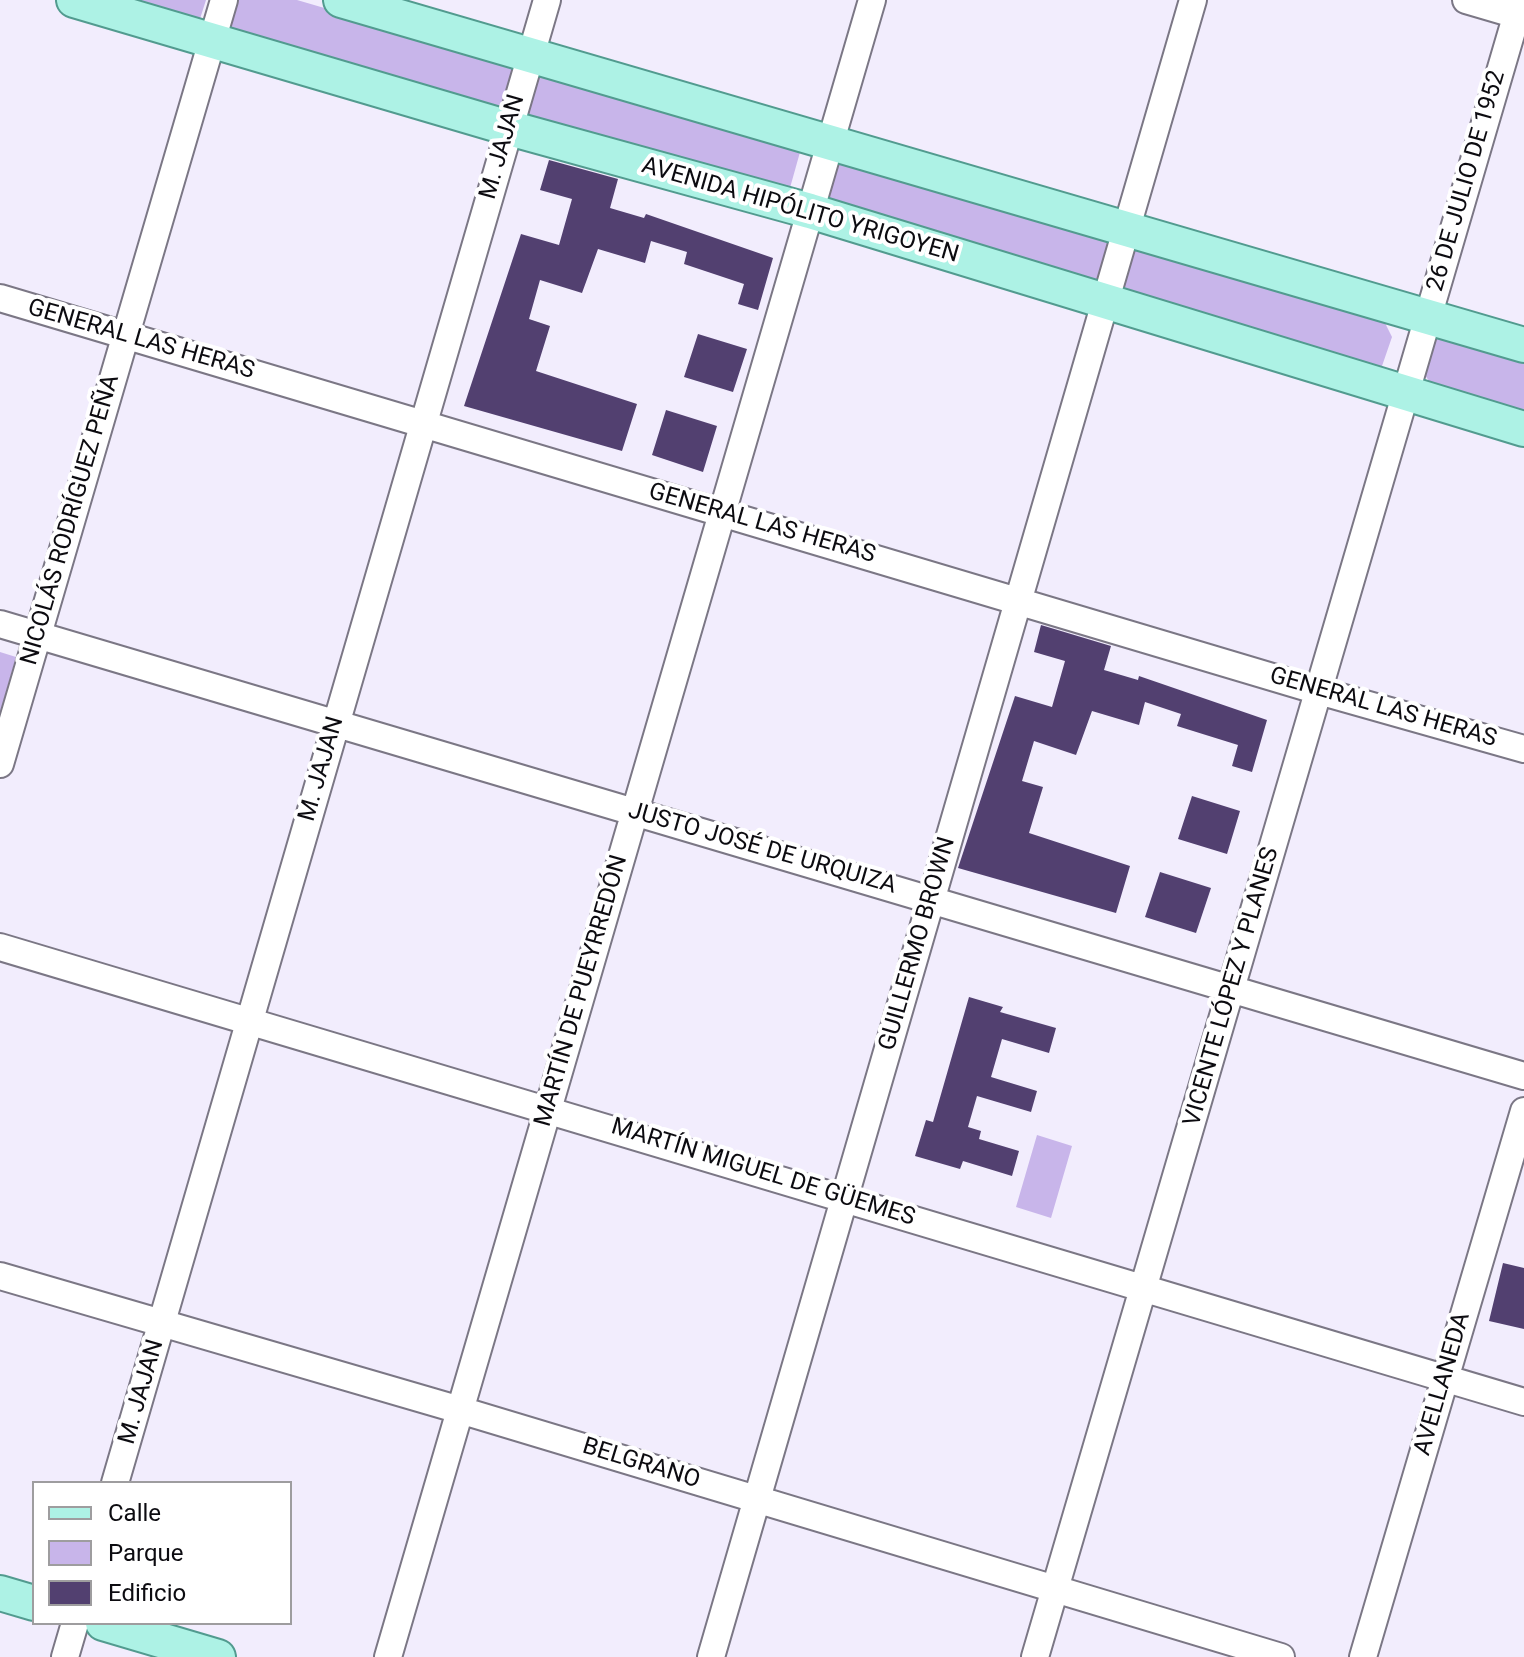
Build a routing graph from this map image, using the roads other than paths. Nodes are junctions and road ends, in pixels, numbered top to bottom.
1 (74, 0) edge
2 (224, 0) edge
3 (341, 0) edge
4 (547, 0) edge
5 (872, 0) edge
6 (1193, 0) edge
7 (1466, 0) edge
8 (1520, 11) edge
9 (214, 41) junction
10 (530, 56) junction
11 (509, 128) junction
12 (830, 141) junction
13 (810, 211) junction
14 (1126, 231) junction
15 (0, 298) edge
16 (1105, 303) junction
17 (1427, 317) junction
18 (125, 335) junction
19 (1524, 345) edge
20 (1405, 393) junction
21 (423, 424) junction
22 (1524, 429) edge
23 (722, 512) junction
24 (1019, 599) junction
25 (0, 624) edge
26 (38, 635) junction
27 (1319, 691) junction
28 (336, 723) junction
29 (1524, 749) edge
30 (0, 764) edge
31 (635, 811) junction
32 (932, 899) junction
33 (0, 947) edge
34 (1231, 991) junction
35 (250, 1021) junction
36 (1524, 1076) edge
37 (548, 1109) junction
38 (1524, 1111) edge
39 (845, 1197) junction
40 (0, 1276) edge
41 (1144, 1289) junction
42 (161, 1325) junction
43 (1443, 1380) junction
44 (1524, 1402) edge
45 (460, 1410) junction
46 (116, 1481) edge
47 (757, 1499) junction
48 (1055, 1587) junction
49 (0, 1593) edge
50 (32, 1602) edge
51 (74, 1625) edge
52 (110, 1625) edge
53 (65, 1657) edge
54 (218, 1657) edge
55 (388, 1657) edge
56 (711, 1657) edge
57 (1035, 1657) edge
58 (1281, 1657) edge
59 (1363, 1657) edge

1 - 9 main road, AVENIDA HIPÓLITO YRIGOYEN
2 - 9 street, NICOLÁS RODRÍGUEZ PEÑA
3 - 10 main road
4 - 10 street, M. JAJAN
5 - 12 street, MARTÍN DE PUEYRREDÓN
6 - 14 street, GUILLERMO BROWN
7 - 8 street
8 - 17 street, 26 DE JULIO DE 1952
9 - 11 main road, AVENIDA HIPÓLITO YRIGOYEN
9 - 18 street, NICOLÁS RODRÍGUEZ PEÑA
10 - 11 street, M. JAJAN
10 - 12 main road
11 - 13 main road, AVENIDA HIPÓLITO YRIGOYEN
11 - 21 street, M. JAJAN
12 - 13 street, MARTÍN DE PUEYRREDÓN
12 - 14 main road
13 - 16 main road, AVENIDA HIPÓLITO YRIGOYEN
13 - 23 street, MARTÍN DE PUEYRREDÓN
14 - 16 street, GUILLERMO BROWN
14 - 17 main road
15 - 18 street, GENERAL LAS HERAS
16 - 20 main road, AVENIDA HIPÓLITO YRIGOYEN
16 - 24 street, GUILLERMO BROWN
17 - 19 main road
17 - 20 street, VICENTE LÓPEZ Y PLANES
18 - 21 street, GENERAL LAS HERAS
18 - 26 street, NICOLÁS RODRÍGUEZ PEÑA
20 - 22 main road, AVENIDA HIPÓLITO YRIGOYEN
20 - 27 street, VICENTE LÓPEZ Y PLANES
21 - 23 street, GENERAL LAS HERAS
21 - 28 street, M. JAJAN
23 - 24 street, GENERAL LAS HERAS
23 - 31 street, MARTÍN DE PUEYRREDÓN
24 - 27 street, GENERAL LAS HERAS
24 - 32 street, GUILLERMO BROWN
25 - 26 street, JUSTO JOSÉ DE URQUIZA
26 - 28 street, JUSTO JOSÉ DE URQUIZA
26 - 30 street, NICOLÁS RODRÍGUEZ PEÑA
27 - 29 street, GENERAL LAS HERAS
27 - 34 street, VICENTE LÓPEZ Y PLANES
28 - 31 street, JUSTO JOSÉ DE URQUIZA
28 - 35 street, M. JAJAN
31 - 32 street, JUSTO JOSÉ DE URQUIZA
31 - 37 street, MARTÍN DE PUEYRREDÓN
32 - 34 street, JUSTO JOSÉ DE URQUIZA
32 - 39 street, GUILLERMO BROWN
33 - 35 street, MARTÍN MIGUEL DE GÜEMES
34 - 36 street, JUSTO JOSÉ DE URQUIZA
34 - 41 street, VICENTE LÓPEZ Y PLANES
35 - 37 street, MARTÍN MIGUEL DE GÜEMES
35 - 42 street, M. JAJAN
37 - 39 street, MARTÍN MIGUEL DE GÜEMES
37 - 45 street, MARTÍN DE PUEYRREDÓN
38 - 43 street, AVELLANEDA
39 - 41 street, MARTÍN MIGUEL DE GÜEMES
39 - 47 street, GUILLERMO BROWN
40 - 42 street, BELGRANO
41 - 43 street, MARTÍN MIGUEL DE GÜEMES
41 - 48 street, VICENTE LÓPEZ Y PLANES
42 - 45 street, BELGRANO
42 - 46 street, M. JAJAN
43 - 44 street, MARTÍN MIGUEL DE GÜEMES
43 - 59 street, AVELLANEDA
45 - 47 street, BELGRANO
45 - 55 street, MARTÍN DE PUEYRREDÓN
47 - 48 street, BELGRANO
47 - 56 street, GUILLERMO BROWN
48 - 57 street, VICENTE LÓPEZ Y PLANES
48 - 58 street, BELGRANO
49 - 50 main road
51 - 53 street
52 - 54 main road

